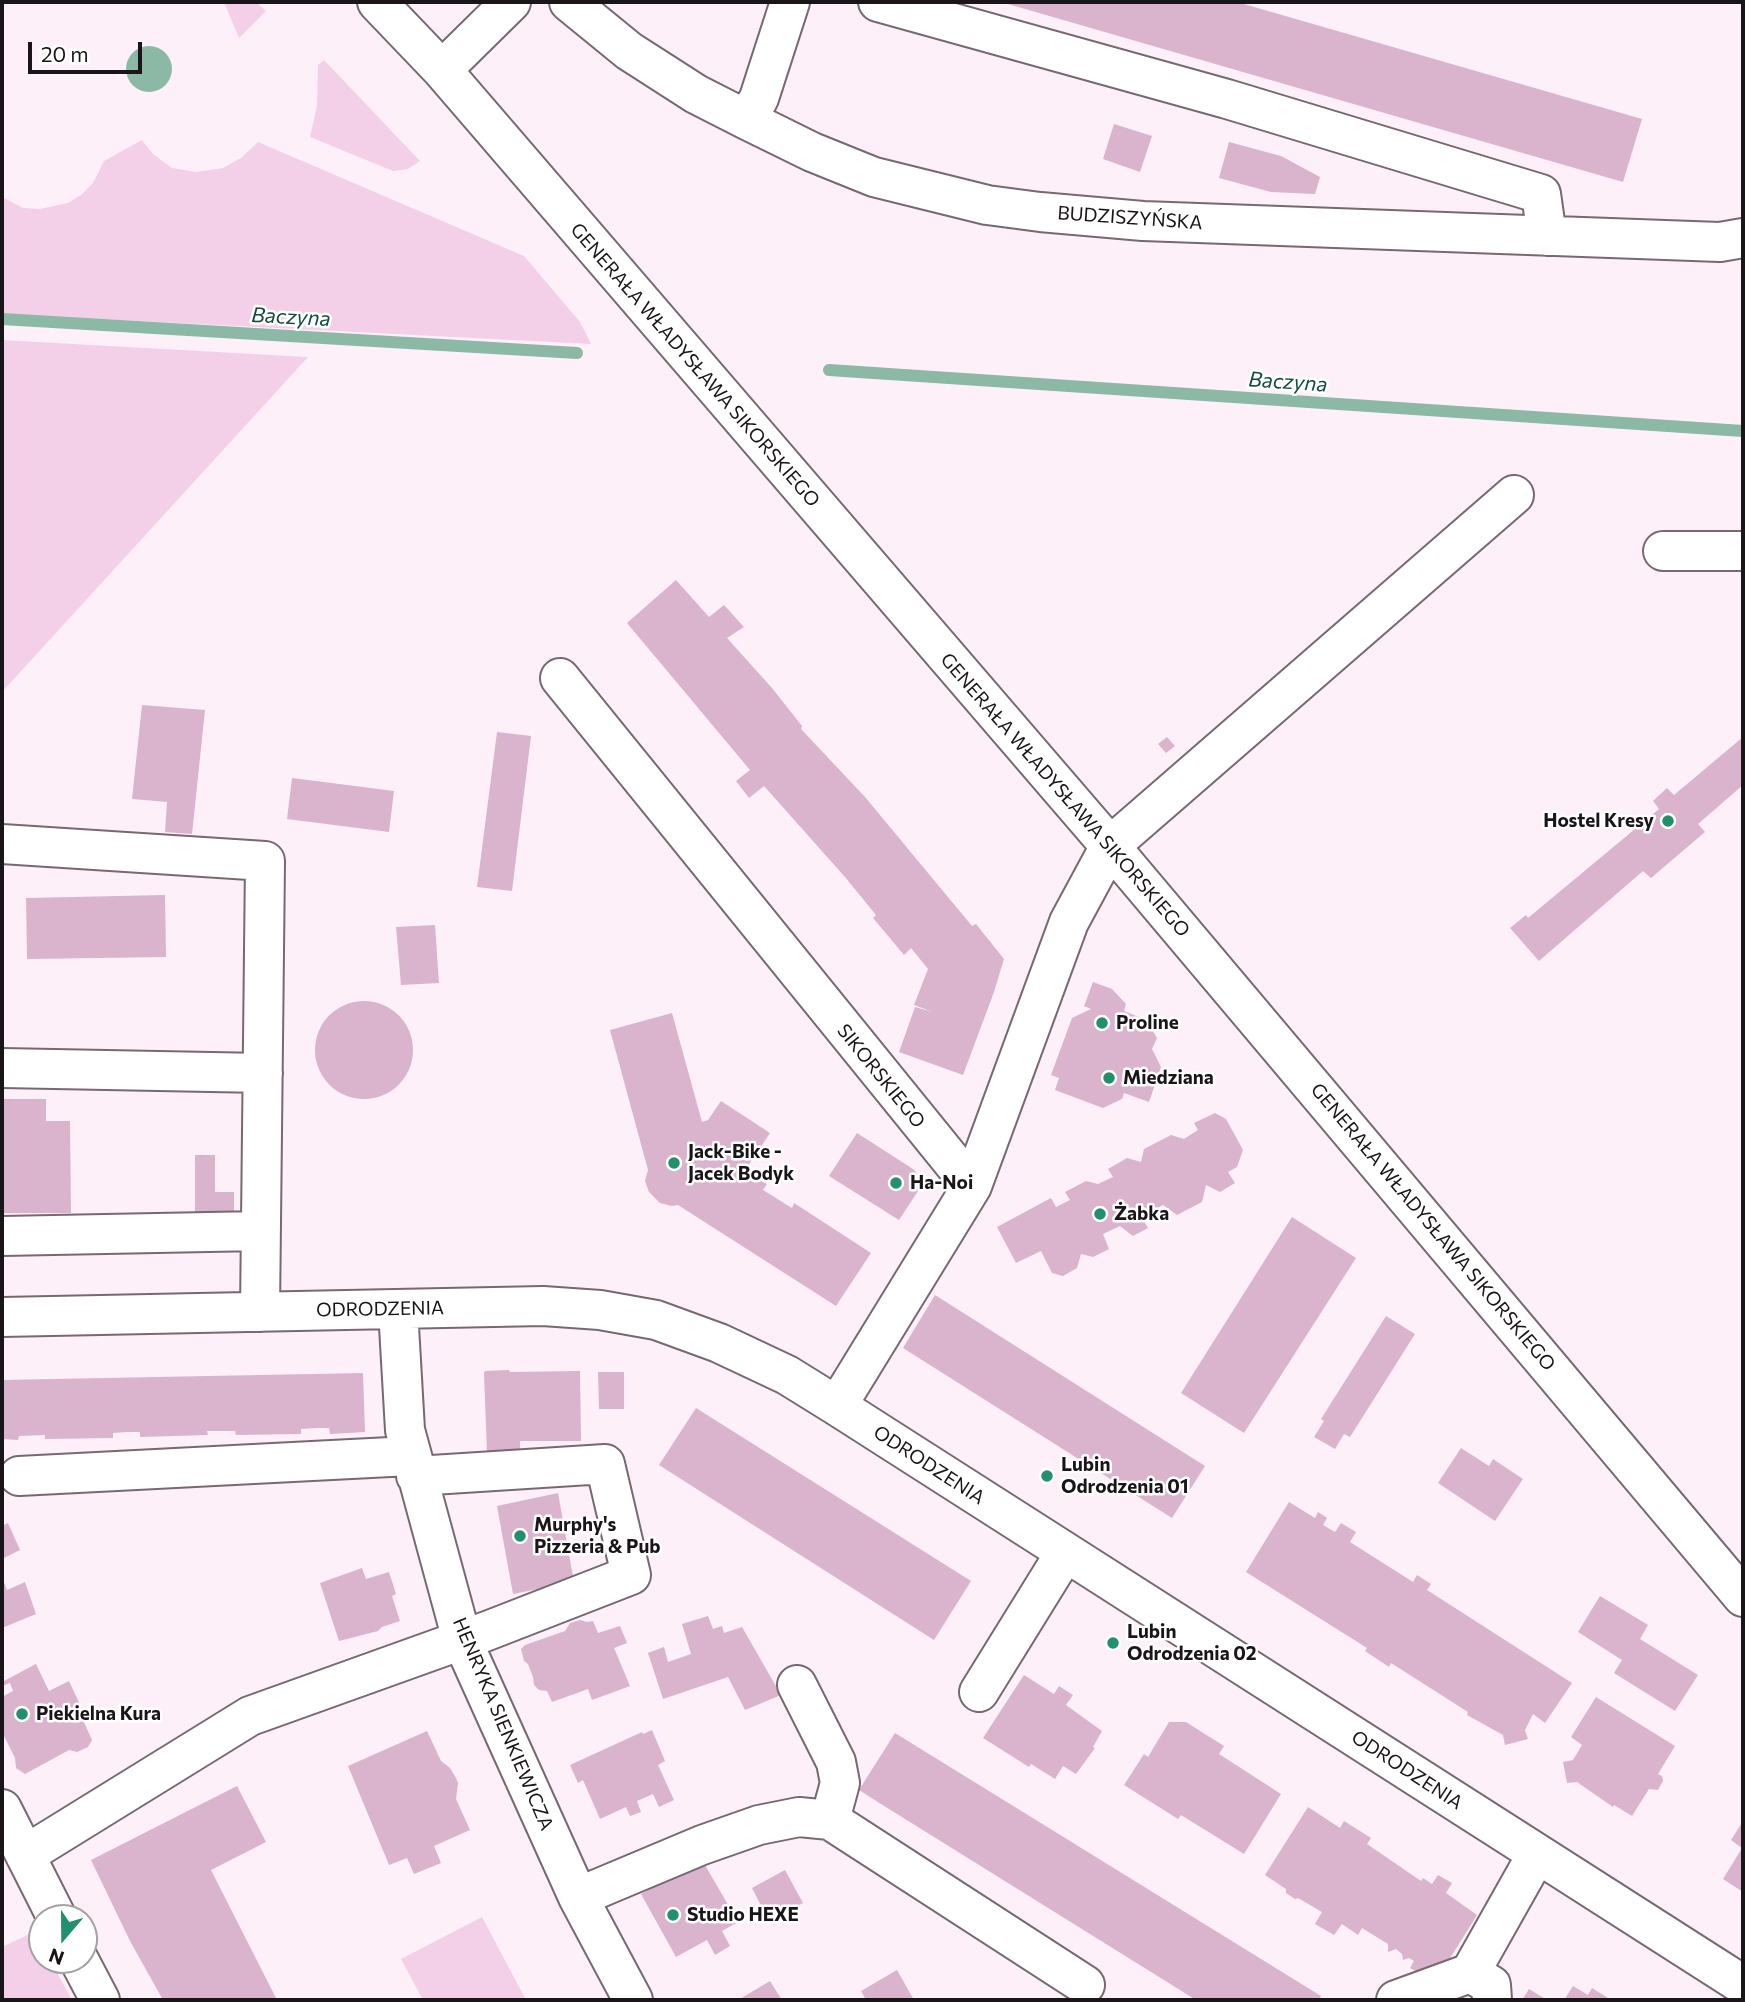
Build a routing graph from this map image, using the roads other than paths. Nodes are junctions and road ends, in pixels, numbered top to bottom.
1 (377, 2) edge
2 (511, 2) edge
3 (569, 2) edge
4 (790, 2) edge
5 (878, 2) edge
6 (442, 71) junction
7 (747, 120) junction
8 (1547, 236) junction
9 (1743, 238) edge
10 (1514, 495) dead end
11 (1663, 551) dead end
12 (1738, 557) edge
13 (560, 678) dead end
14 (2, 844) edge
15 (1110, 846) junction
16 (2, 1068) edge
17 (263, 1073) junction
18 (972, 1186) junction
19 (260, 1231) junction
20 (2, 1236) edge
21 (398, 1309) junction
22 (260, 1312) junction
23 (2, 1317) edge
24 (837, 1406) junction
25 (413, 1466) junction
26 (19, 1476) dead end
27 (1065, 1553) junction
28 (1743, 1597) edge
29 (463, 1640) junction
30 (797, 1685) dead end
31 (979, 1692) dead end
32 (2, 1809) edge
33 (830, 1820) junction
34 (1537, 1854) junction
35 (25, 1855) junction
36 (578, 1897) junction
37 (50, 1904) edge
38 (86, 1974) edge
39 (1086, 1985) dead end
40 (1481, 1986) edge
41 (1743, 1987) edge
42 (100, 2000) edge
43 (633, 2000) edge
44 (1396, 2000) edge
45 (1735, 2000) edge

1 - 6 street, GENERAŁA WŁADYSŁAWA SIKORSKIEGO
2 - 6 street
3 - 7 street, BUDZISZYŃSKA
4 - 7 street
5 - 8 street
6 - 15 street, GENERAŁA WŁADYSŁAWA SIKORSKIEGO
7 - 8 street, BUDZISZYŃSKA
8 - 9 street, BUDZISZYŃSKA
10 - 15 street
11 - 12 street
13 - 18 street, SIKORSKIEGO
14 - 17 street
15 - 18 street
15 - 28 street, GENERAŁA WŁADYSŁAWA SIKORSKIEGO
16 - 17 street
17 - 19 street
18 - 24 street
19 - 20 street
19 - 22 street
21 - 22 street, ODRODZENIA
21 - 24 street, ODRODZENIA
21 - 25 street, HENRYKA SIENKIEWICZA
22 - 23 street, ODRODZENIA
24 - 27 street, ODRODZENIA
25 - 26 street
25 - 29 street, HENRYKA SIENKIEWICZA
25 - 29 street
27 - 31 street
27 - 34 street, ODRODZENIA
29 - 35 street
29 - 36 street, HENRYKA SIENKIEWICZA
30 - 33 street
32 - 35 street
33 - 36 street
33 - 39 street
34 - 40 street
34 - 41 street, ODRODZENIA
35 - 37 street
36 - 43 street, HENRYKA SIENKIEWICZA
38 - 42 street
40 - 44 street
41 - 45 street

